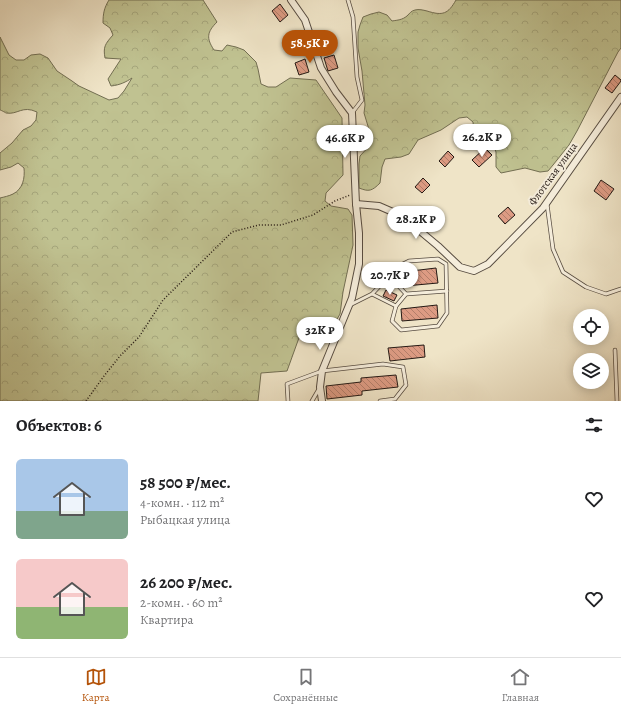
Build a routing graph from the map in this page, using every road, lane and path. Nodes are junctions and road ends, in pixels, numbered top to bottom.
1 (291, 0) edge
2 (348, 0) edge
3 (621, 96) edge
4 (352, 113) junction
5 (355, 193) junction
6 (546, 202) junction
7 (356, 204) junction
8 (390, 276) junction
9 (621, 289) edge
10 (447, 292) junction
11 (372, 294) junction
12 (406, 294) junction
13 (350, 305) junction
14 (396, 306) junction
15 (615, 350) dead end
16 (322, 371) junction
17 (320, 387) junction
18 (86, 401) edge
19 (288, 401) edge
20 (312, 401) edge
21 (322, 401) edge
22 (380, 401) edge
23 (617, 401) edge

1 - 4 street
2 - 4 lane
3 - 6 street, Флотская улица
4 - 5 street
5 - 7 street
5 - 18 path
6 - 7 street, Флотская улица
6 - 9 lane
7 - 13 street
8 - 10 lane
8 - 11 lane
8 - 12 lane
10 - 12 lane
10 - 14 lane
11 - 13 lane
11 - 14 lane
12 - 14 lane
13 - 16 street
15 - 23 lane
16 - 17 street
16 - 19 lane
16 - 22 lane
17 - 20 lane
17 - 21 street

